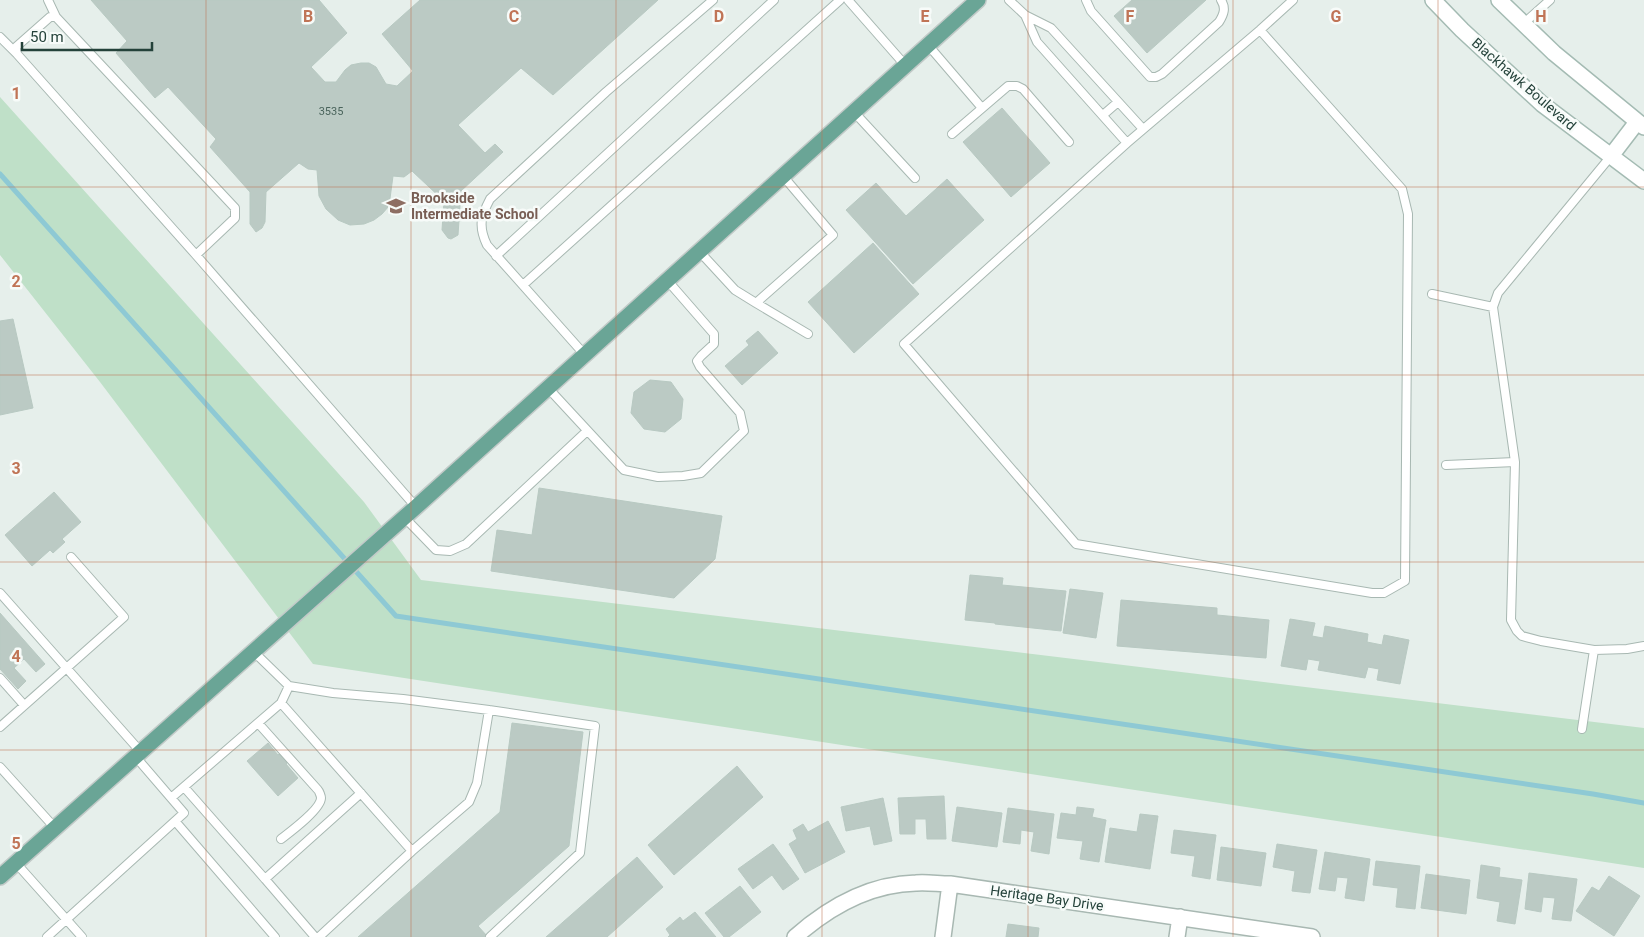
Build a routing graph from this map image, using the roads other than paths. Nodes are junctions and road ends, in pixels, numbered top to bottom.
1 (48, 0) edge
2 (712, 0) edge
3 (774, 0) edge
4 (840, 0) edge
5 (848, 0) edge
6 (978, 0) edge
7 (1009, 0) edge
8 (1087, 0) edge
9 (1221, 0) edge
10 (1293, 0) edge
11 (1433, 0) edge
12 (1499, 0) edge
13 (1550, 0) edge
14 (1025, 16) junction
15 (56, 17) junction
16 (1523, 24) junction
17 (1260, 30) junction
18 (0, 37) edge
19 (928, 45) junction
20 (16, 54) junction
21 (906, 65) junction
22 (1118, 102) junction
23 (982, 108) junction
24 (854, 112) junction
25 (1103, 115) junction
26 (1641, 125) edge
27 (1143, 129) junction
28 (952, 134) dead end
29 (1068, 142) dead end
30 (1127, 143) junction
31 (1611, 156) junction
32 (783, 176) junction
33 (916, 178) dead end
34 (1644, 181) edge
35 (699, 251) junction
36 (196, 254) junction
37 (496, 256) junction
38 (667, 280) junction
39 (523, 286) junction
40 (1432, 294) dead end
41 (756, 303) junction
42 (1493, 307) junction
43 (808, 334) dead end
44 (584, 354) junction
45 (548, 388) junction
46 (587, 431) junction
47 (1515, 462) junction
48 (1446, 465) dead end
49 (410, 512) junction
50 (71, 557) dead end
51 (0, 593) edge
52 (1644, 646) edge
53 (1594, 650) junction
54 (254, 652) junction
55 (67, 668) junction
56 (0, 678) edge
57 (289, 686) junction
58 (281, 703) junction
59 (24, 705) junction
60 (489, 710) junction
61 (258, 723) junction
62 (0, 727) edge
63 (1582, 729) dead end
64 (138, 754) junction
65 (0, 767) edge
66 (184, 788) junction
67 (361, 793) junction
68 (171, 798) junction
69 (175, 822) junction
70 (55, 828) junction
71 (281, 839) dead end
72 (412, 851) junction
73 (16, 863) junction
74 (0, 877) edge
75 (265, 879) junction
76 (950, 884) junction
77 (1180, 917) junction
78 (66, 920) junction
79 (47, 937) edge
80 (82, 937) edge
81 (275, 937) edge
82 (317, 937) edge
83 (490, 937) edge
84 (795, 937) edge
85 (943, 937) edge
86 (1177, 937) edge
87 (1312, 937) edge

1 - 15 lane
2 - 37 lane
3 - 37 lane
4 - 39 lane
5 - 21 lane
6 - 19 main road
7 - 14 lane
8 - 9 lane
10 - 17 lane
11 - 31 street, Blackhawk Boulevard
12 - 16 street
13 - 16 lane
14 - 22 lane
14 - 25 lane
15 - 20 lane
15 - 36 lane
16 - 26 street
17 - 27 lane
17 - 30 lane
18 - 20 lane
19 - 21 main road
19 - 23 lane
20 - 36 lane
21 - 24 main road
22 - 25 lane
22 - 27 lane
23 - 28 lane
23 - 29 lane
24 - 32 main road
24 - 33 lane
25 - 30 lane
26 - 31 street
27 - 30 lane
31 - 34 street, Blackhawk Boulevard
31 - 42 lane
32 - 35 main road
32 - 41 lane
35 - 38 main road
35 - 41 lane
36 - 49 lane
37 - 39 lane
38 - 44 main road
38 - 46 lane
39 - 44 lane
40 - 42 lane
41 - 43 lane
42 - 47 lane
44 - 45 main road
45 - 46 lane
45 - 49 main road
46 - 49 lane
47 - 48 lane
47 - 53 lane
49 - 54 main road
50 - 55 lane
51 - 55 lane
52 - 53 lane
53 - 63 lane
54 - 57 lane
54 - 64 main road
55 - 59 lane
55 - 64 lane
56 - 59 lane
57 - 58 lane
57 - 60 lane
58 - 61 lane
58 - 67 lane
59 - 62 lane
60 - 72 lane
60 - 83 lane
61 - 66 lane
61 - 71 lane
64 - 68 lane
64 - 70 main road
65 - 70 lane
66 - 68 lane
66 - 75 lane
67 - 72 lane
67 - 75 lane
68 - 69 lane
69 - 78 lane
69 - 81 lane
70 - 73 main road
72 - 82 lane
73 - 74 main road
73 - 78 lane
75 - 82 lane
76 - 77 street, Heritage Bay Drive
76 - 84 street, Heritage Bay Drive
76 - 85 street
77 - 86 street
77 - 87 street, Heritage Bay Drive
78 - 79 lane
78 - 80 lane

